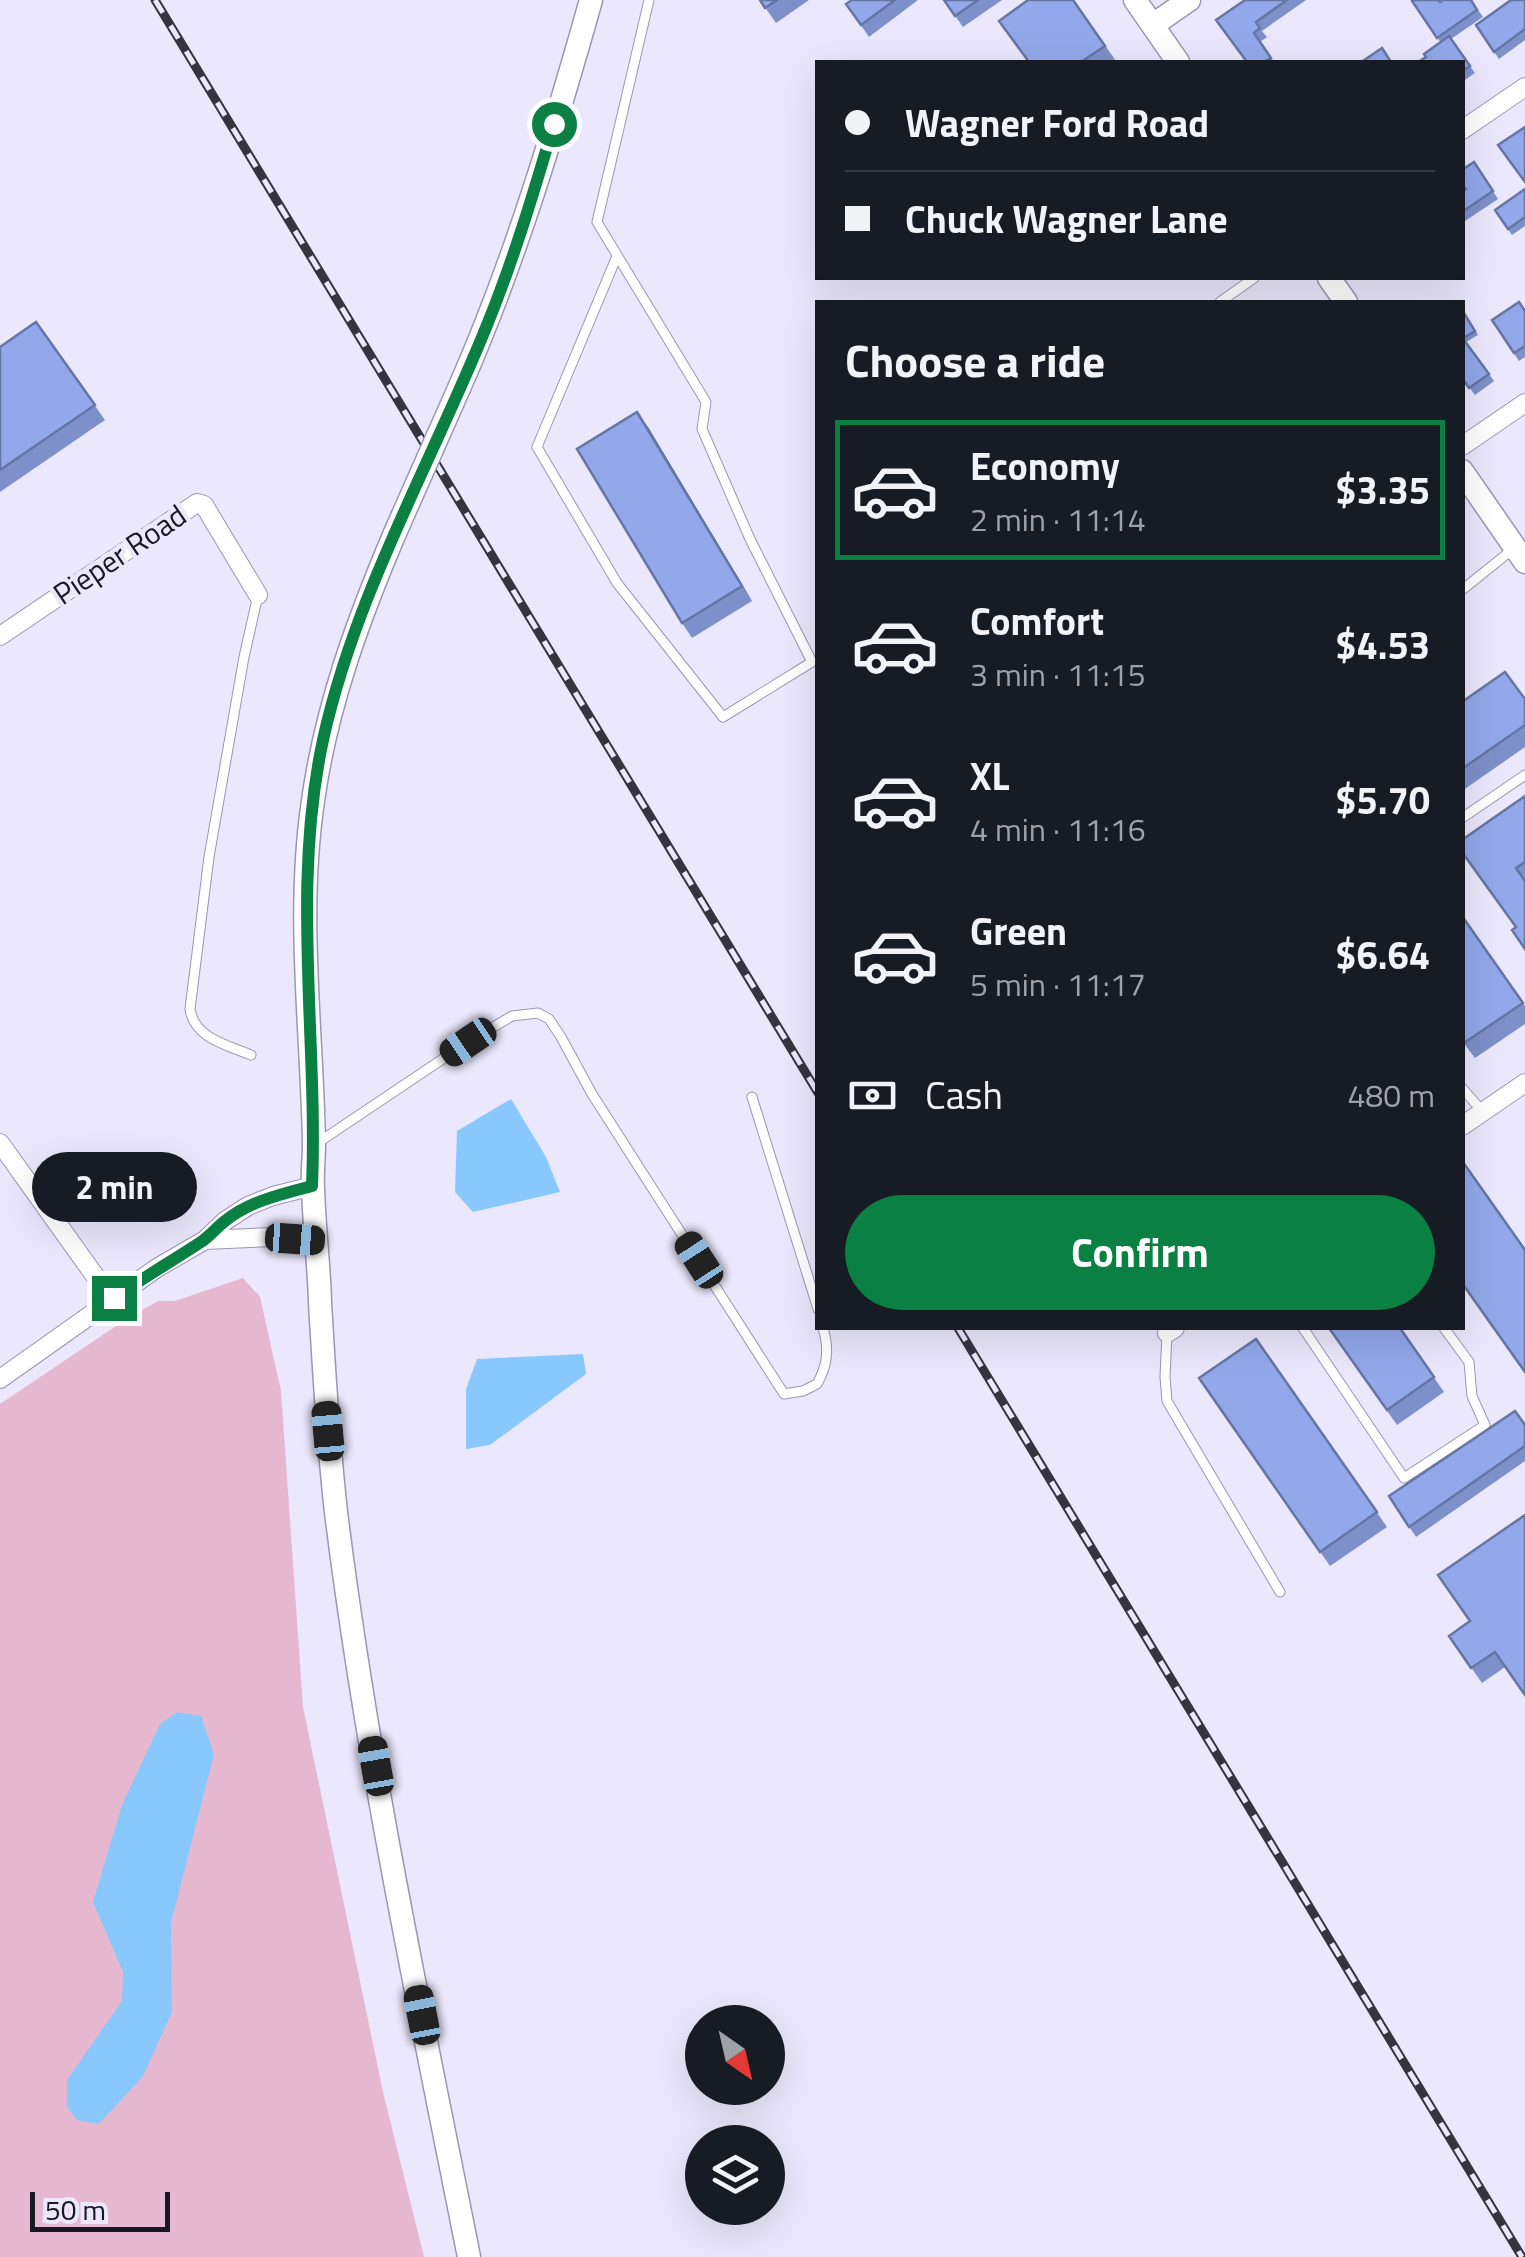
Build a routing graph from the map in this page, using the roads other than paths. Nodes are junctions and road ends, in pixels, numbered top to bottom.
1 (590, 0) edge
2 (649, 0) edge
3 (1136, 0) edge
4 (1189, 0) edge
5 (1153, 25) junction
6 (1177, 60) edge
7 (1525, 86) edge
8 (1465, 128) edge
9 (617, 256) junction
10 (1251, 280) edge
11 (1223, 300) edge
12 (1525, 403) edge
13 (1465, 444) edge
14 (1465, 475) edge
15 (1520, 555) edge
16 (1465, 588) edge
17 (258, 595) joint
18 (0, 636) edge
19 (1525, 775) edge
20 (1465, 816) edge
21 (251, 1054) dead end
22 (1525, 1083) edge
23 (1465, 1091) edge
24 (752, 1097) dead end
25 (1483, 1112) junction
26 (1465, 1124) edge
27 (0, 1143) edge
28 (314, 1146) junction
29 (312, 1186) junction
30 (206, 1240) junction
31 (318, 1240) junction
32 (114, 1298) junction
33 (815, 1299) edge
34 (824, 1330) edge
35 (1172, 1330) edge
36 (1304, 1330) edge
37 (1446, 1330) edge
38 (0, 1378) edge
39 (1280, 1592) dead end
40 (469, 2257) edge

1 - 28 main road, bridge
2 - 9 lane
3 - 5 main road
4 - 5 main road
5 - 6 main road
7 - 8 street
9 - 9 lane
10 - 11 lane
12 - 13 street
14 - 15 main road
15 - 16 lane
17 - 18 street, Pieper Road
17 - 21 lane
19 - 20 lane
22 - 25 street
23 - 25 lane
24 - 33 lane
25 - 26 street
27 - 32 street
28 - 29 main road
28 - 34 lane
29 - 30 street
29 - 31 main road
30 - 31 street
30 - 32 street
31 - 40 main road
32 - 38 street
35 - 39 lane
36 - 37 lane

